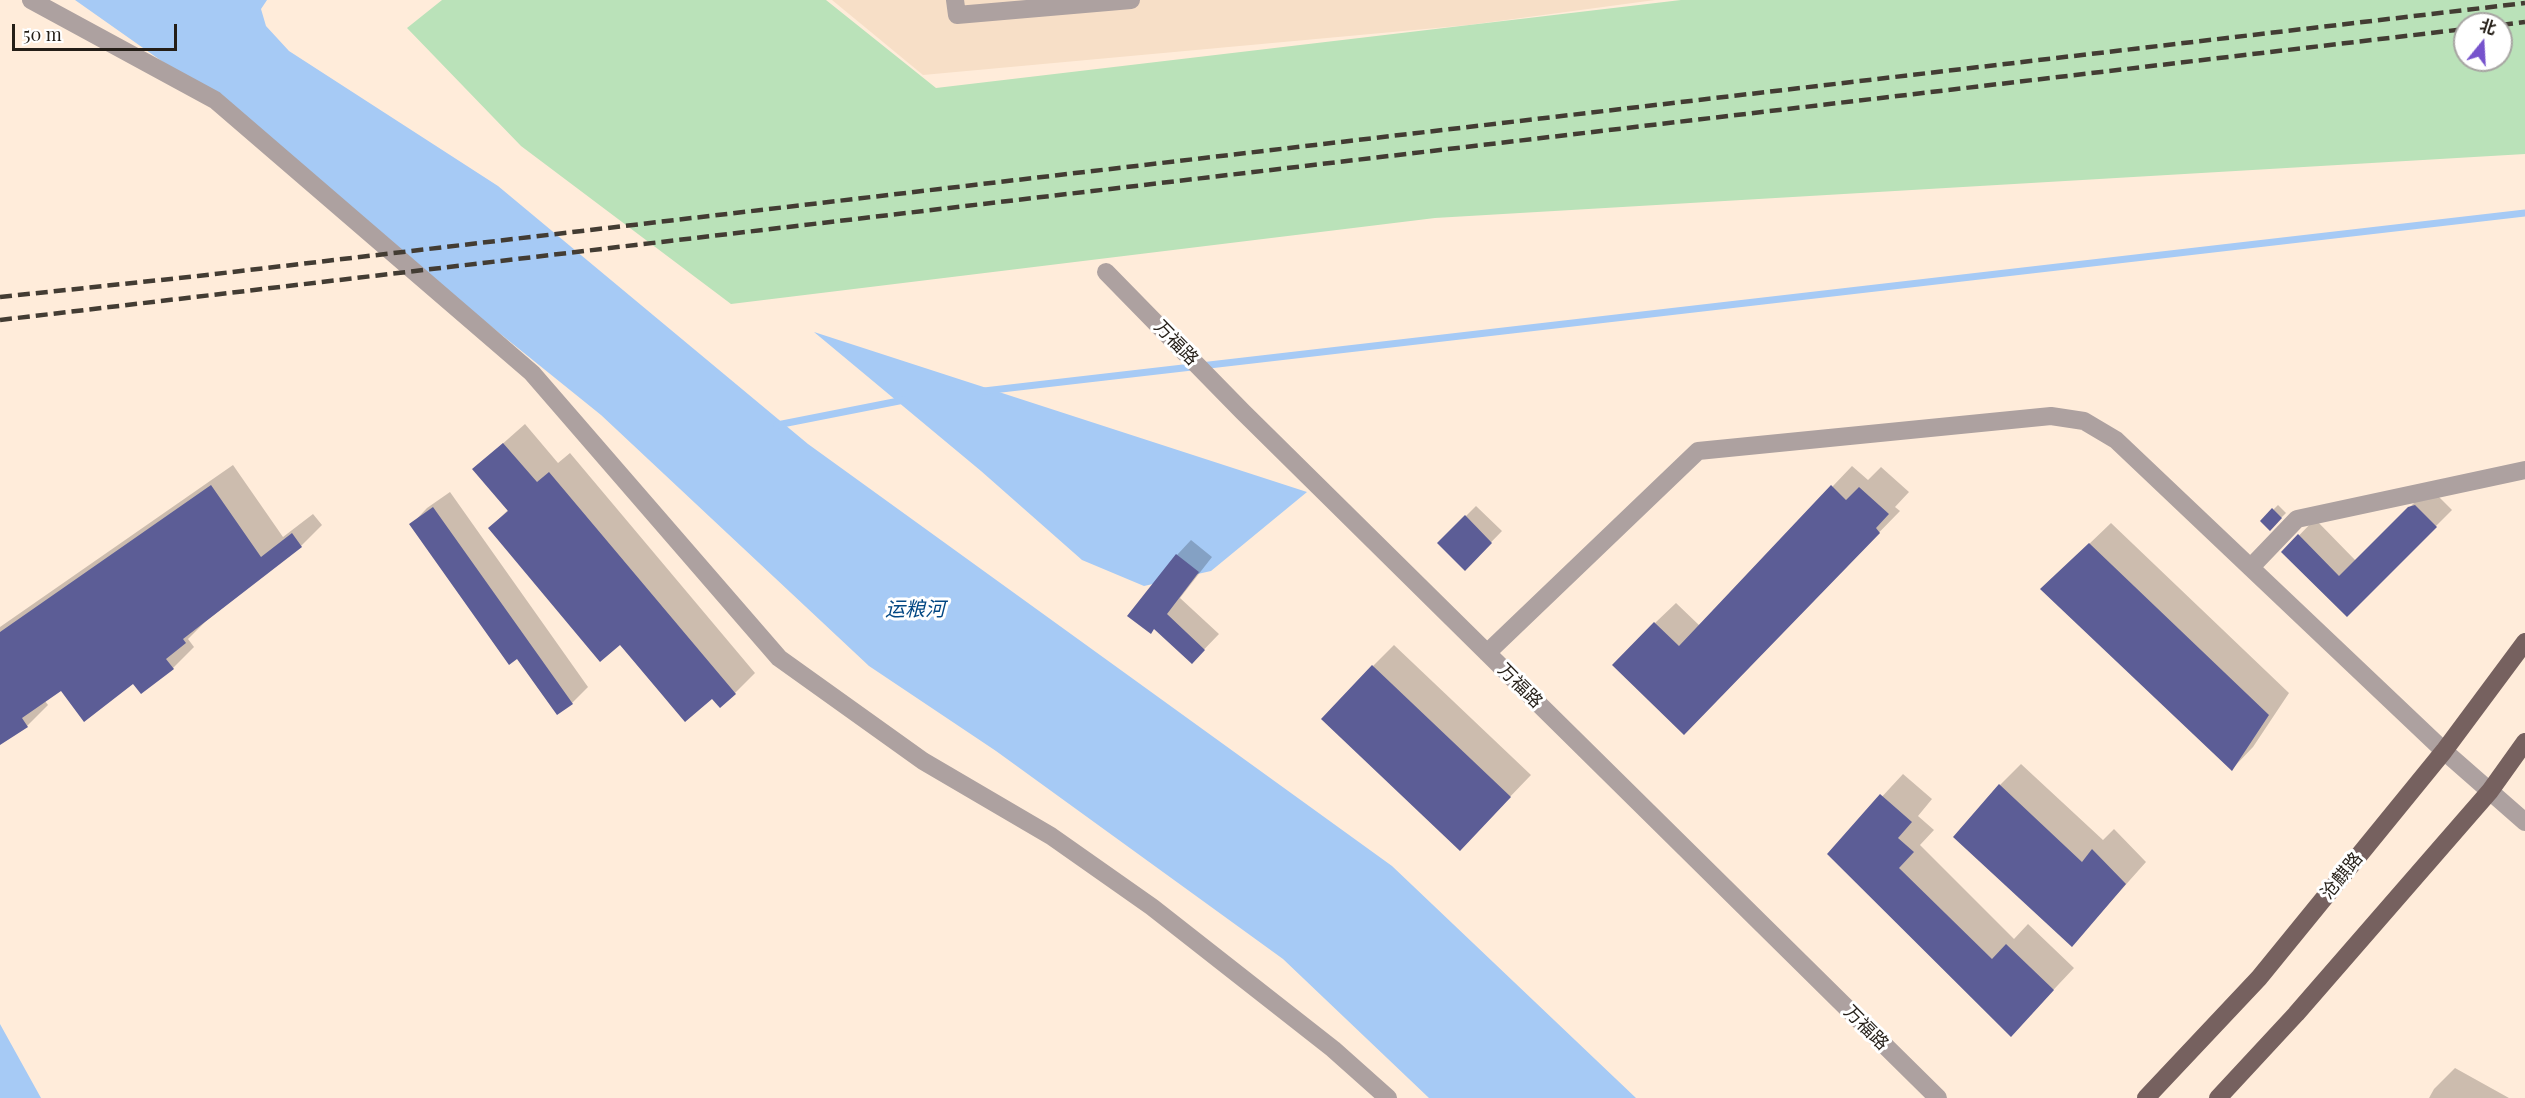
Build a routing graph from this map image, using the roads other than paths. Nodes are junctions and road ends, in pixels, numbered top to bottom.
1 (31, 0) edge
2 (955, 0) edge
3 (1131, 0) edge
4 (1106, 272) dead end
5 (2525, 470) edge
6 (2251, 567) junction
7 (2525, 642) edge
8 (1487, 653) junction
9 (2525, 742) edge
10 (2444, 751) junction
11 (2490, 791) junction
12 (2525, 822) edge
13 (1388, 1098) edge
14 (1938, 1098) edge
15 (2146, 1098) edge
16 (2218, 1098) edge

1 - 13 street
2 - 3 street
4 - 8 street, 万福路
5 - 6 street
6 - 8 street
6 - 10 street
7 - 10 main road, 沧麒路
8 - 14 street, 万福路
9 - 11 main road
10 - 11 street
10 - 15 main road, 沧麒路
11 - 12 street
11 - 16 main road

